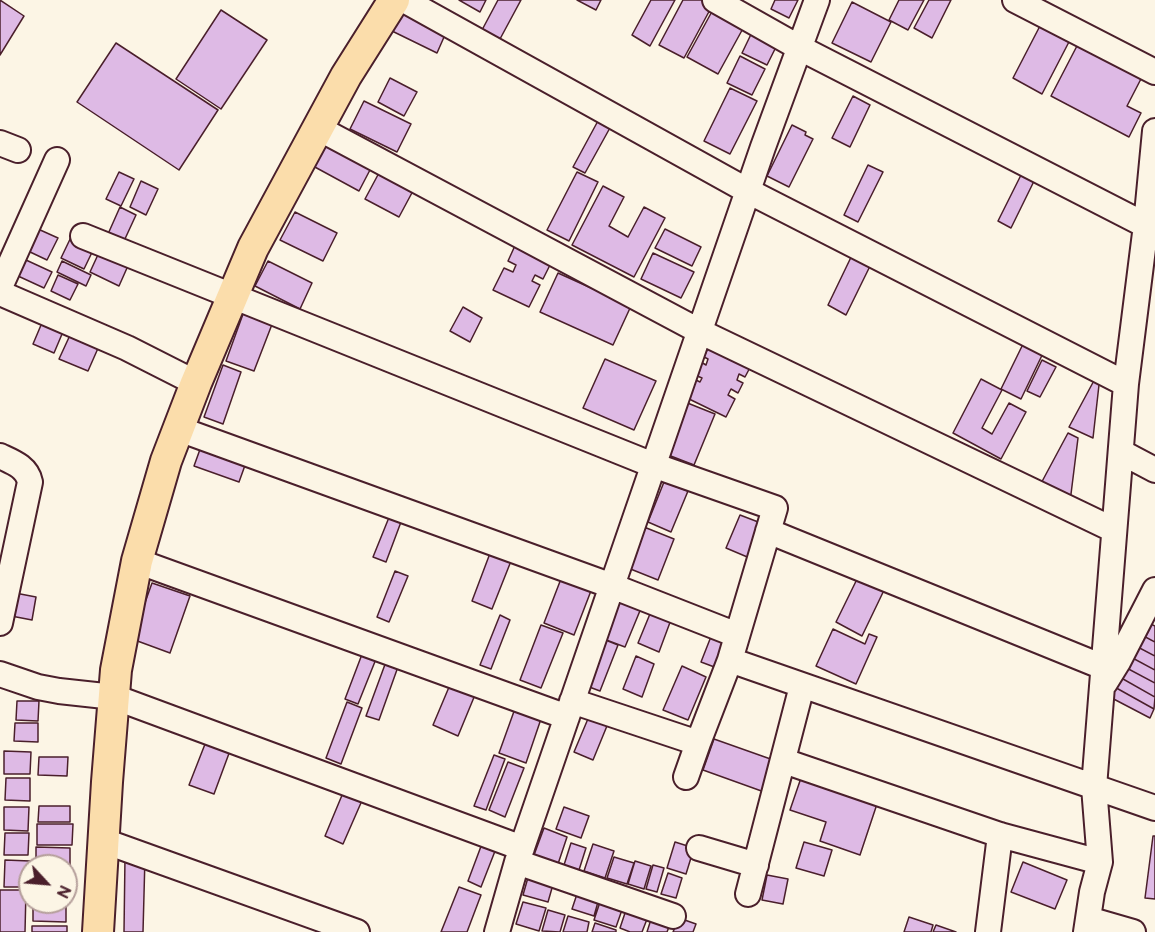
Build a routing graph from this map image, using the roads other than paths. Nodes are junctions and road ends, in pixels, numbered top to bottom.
1 (394, 0) edge
2 (404, 0) edge
3 (715, 0) edge
4 (817, 0) edge
5 (1015, 0) edge
6 (800, 48) junction
7 (1155, 72) edge
8 (318, 128) junction
9 (1155, 131) edge
10 (57, 160) dead end
11 (748, 191) junction
12 (1150, 227) edge
13 (83, 236) dead end
14 (2, 296) edge
15 (232, 296) junction
16 (699, 331) junction
17 (196, 383) junction
18 (1126, 384) junction
19 (179, 429) junction
20 (1120, 452) junction
21 (0, 456) edge
22 (653, 465) junction
23 (1155, 470) edge
24 (1114, 530) junction
25 (768, 531) junction
26 (9, 535) edge
27 (137, 561) junction
28 (612, 586) junction
29 (1155, 590) edge
30 (0, 622) edge
31 (737, 635) junction
32 (730, 660) junction
33 (0, 674) edge
34 (1103, 678) junction
35 (802, 686) junction
36 (114, 697) junction
37 (570, 709) junction
38 (698, 743) junction
39 (783, 761) junction
40 (686, 777) dead end
41 (1094, 788) junction
42 (1155, 808) edge
43 (1000, 835) junction
44 (104, 842) junction
45 (699, 848) dead end
46 (520, 855) junction
47 (1100, 862) junction
48 (756, 865) junction
49 (748, 894) dead end
50 (673, 916) dead end
51 (1087, 925) edge
52 (98, 932) edge
53 (357, 932) edge
54 (497, 932) edge
55 (988, 932) edge
56 (1133, 932) edge

1 - 8 main road
2 - 11 street
3 - 6 street
4 - 6 street
5 - 7 street
6 - 11 street
6 - 12 street
8 - 15 main road
8 - 16 street
9 - 12 street
10 - 14 street
11 - 16 street
11 - 18 street
12 - 18 street
13 - 15 street
14 - 17 street
15 - 17 main road
15 - 22 street
16 - 22 street
16 - 24 street
17 - 19 main road
18 - 20 street
19 - 27 main road
19 - 28 street
20 - 23 street
20 - 24 street
21 - 26 street
22 - 25 street
22 - 28 street
24 - 34 street
25 - 31 street
25 - 34 street
26 - 30 street
27 - 36 main road
27 - 37 street
28 - 31 street
28 - 37 street
29 - 34 street
31 - 32 street
32 - 35 street
32 - 38 street
33 - 36 street
34 - 41 street
35 - 39 street
35 - 41 street
36 - 44 main road
36 - 46 street
37 - 38 street
37 - 46 street
38 - 40 street
39 - 43 street
39 - 48 street
41 - 42 street
41 - 47 street
43 - 47 street
43 - 55 street
44 - 52 main road
44 - 53 street
45 - 48 street
46 - 50 street
46 - 54 street
47 - 51 street
48 - 49 street
51 - 56 street

